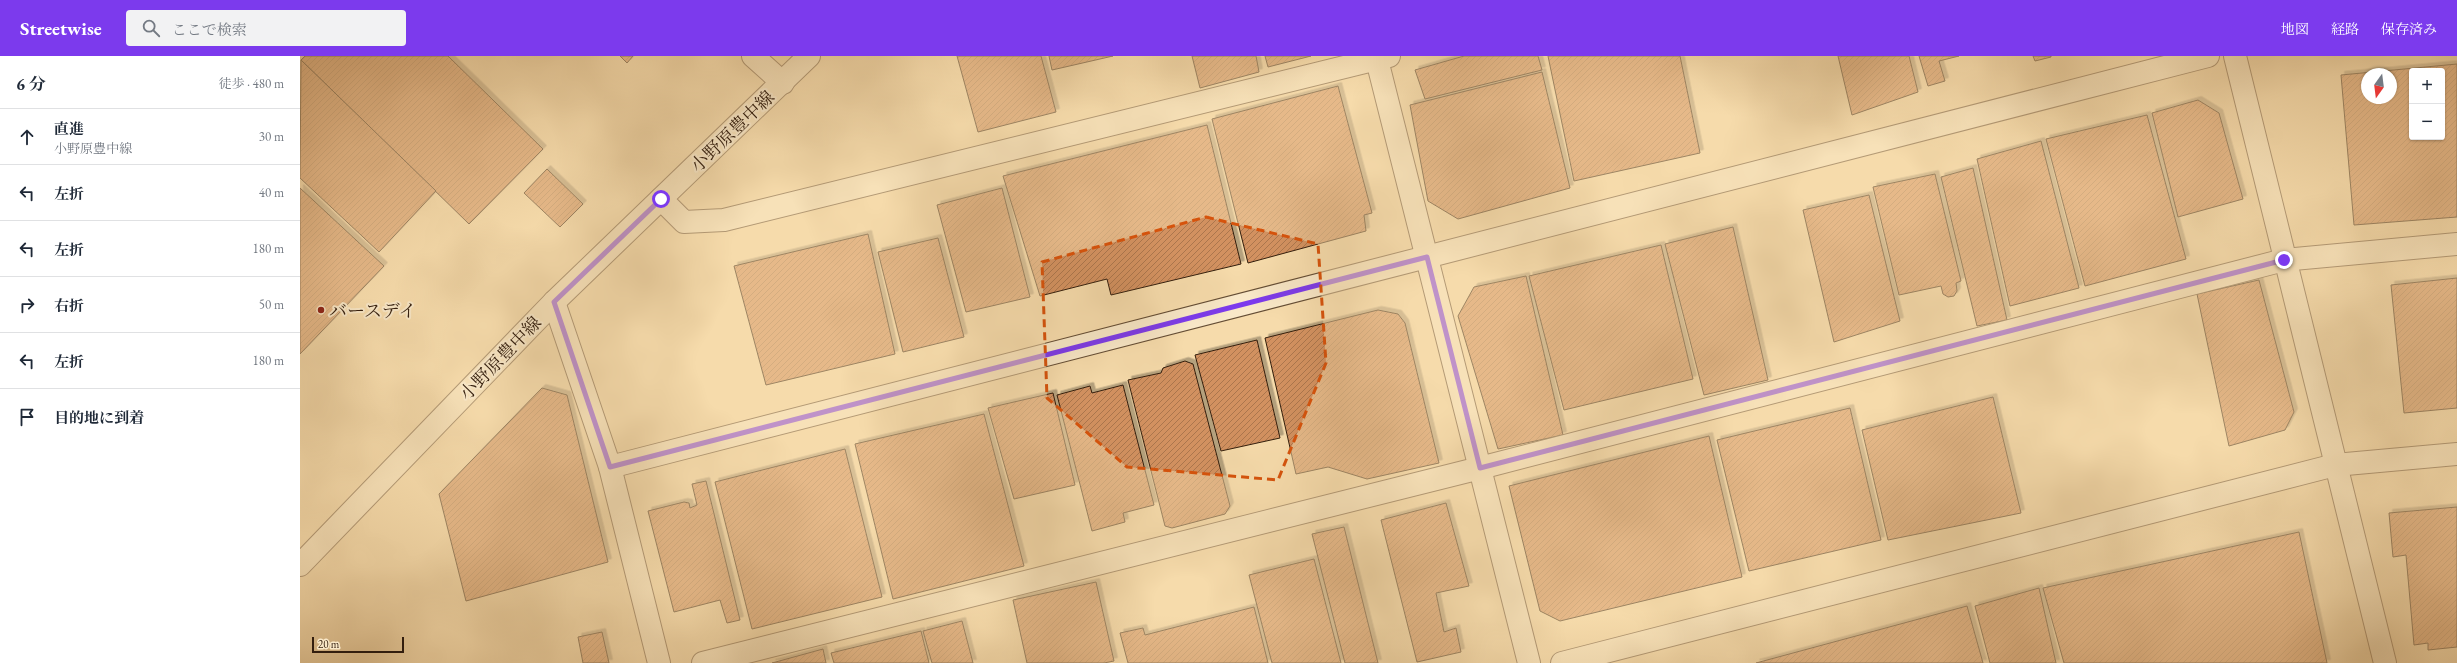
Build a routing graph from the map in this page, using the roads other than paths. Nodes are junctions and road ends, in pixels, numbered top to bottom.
1 (753, 56) edge
2 (809, 56) edge
3 (2208, 56) edge
4 (2235, 56) edge
5 (1381, 57) edge
6 (782, 83) junction
7 (661, 199) junction
8 (2457, 244) edge
9 (1427, 257) junction
10 (2284, 260) junction
11 (554, 302) junction
12 (2457, 454) edge
13 (2335, 465) junction
14 (610, 467) junction
15 (1480, 468) junction
16 (300, 565) edge
17 (659, 663) edge
18 (703, 663) edge
19 (1528, 663) edge
20 (1562, 663) edge
21 (2385, 663) edge

1 - 6 street
2 - 6 street, 小野原豊中線
3 - 9 street
4 - 10 street
5 - 7 street
5 - 9 street
6 - 7 street, 小野原豊中線
7 - 11 street, 小野原豊中線
8 - 10 street
9 - 14 street
9 - 15 street
10 - 13 street
10 - 15 street
11 - 14 street
11 - 16 street, 小野原豊中線
12 - 13 street
13 - 20 street
13 - 21 street
14 - 17 street
15 - 18 street
15 - 19 street

